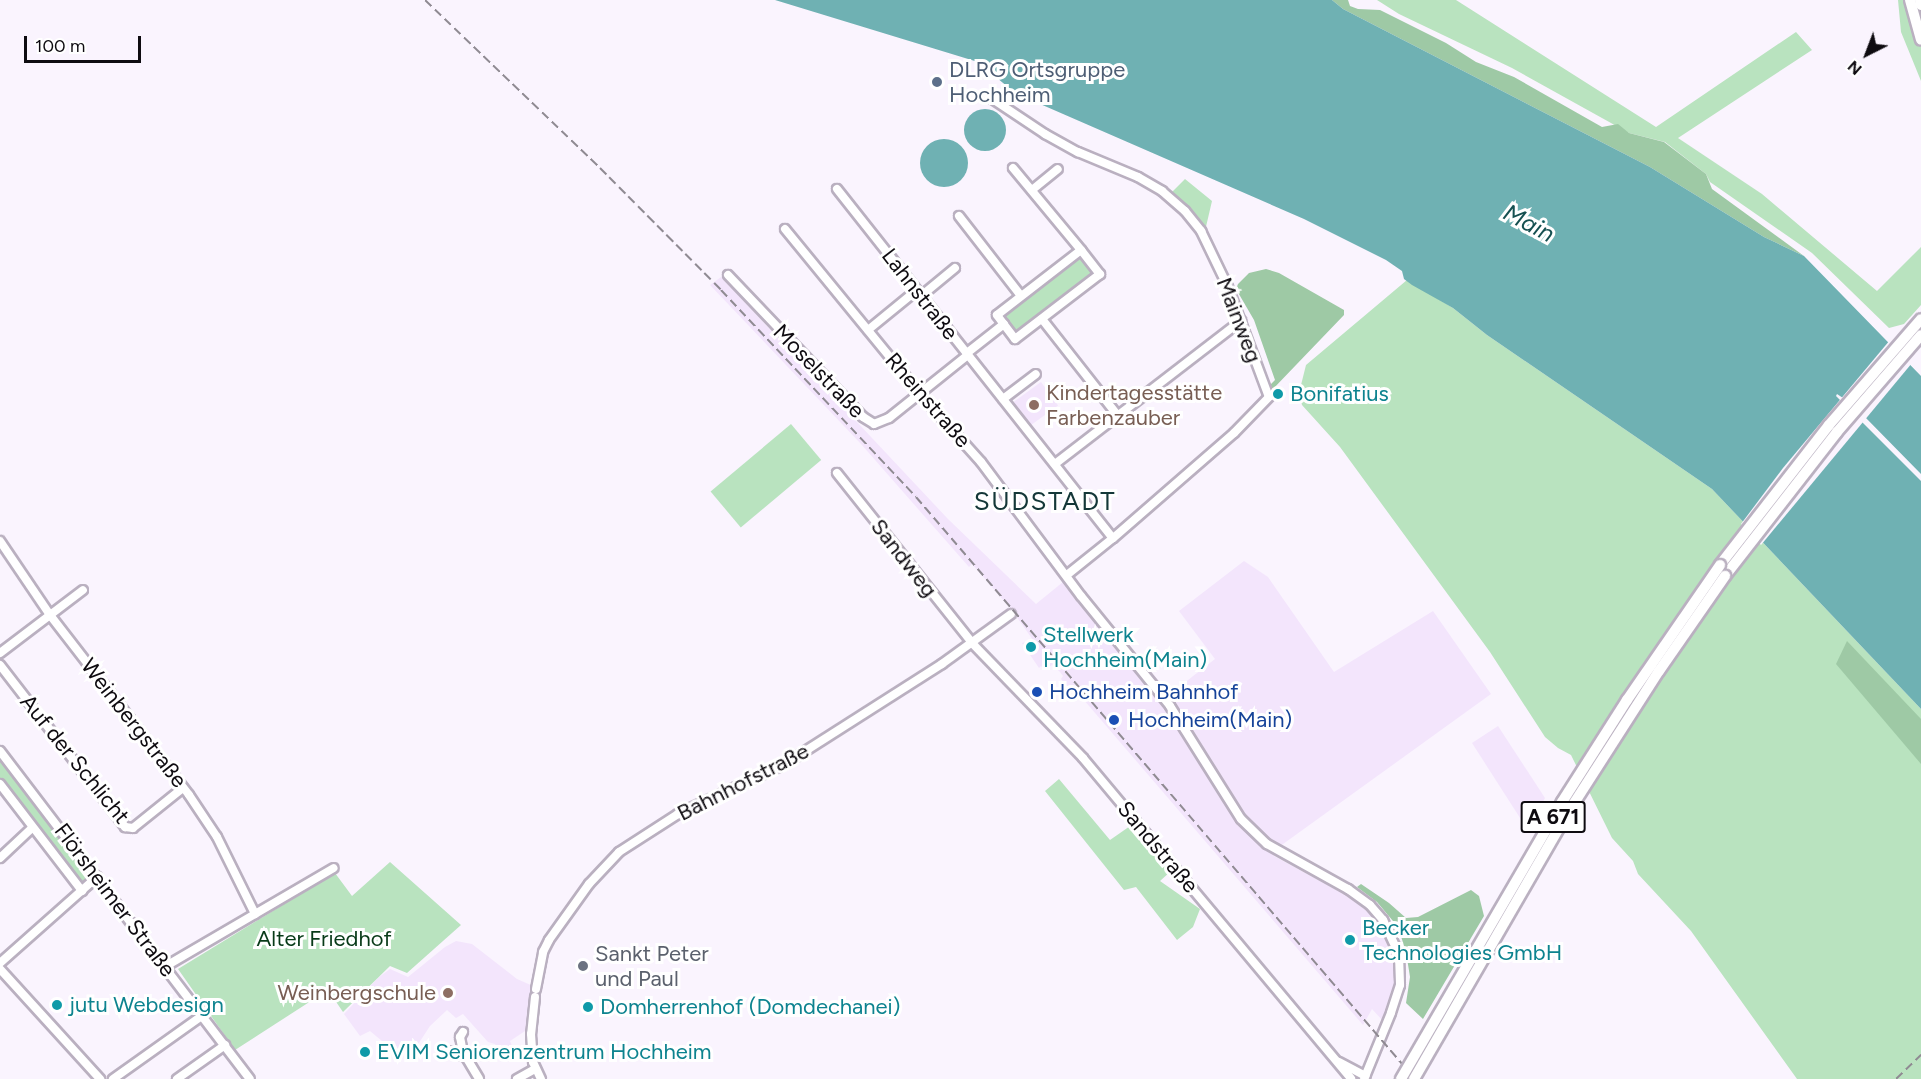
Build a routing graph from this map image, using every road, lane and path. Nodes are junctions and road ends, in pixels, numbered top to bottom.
1 (1910, 0) edge
2 (1920, 0) edge
3 (1921, 5) edge
4 (1921, 39) edge
5 (988, 96) dead end
6 (1013, 168) dead end
7 (1058, 169) dead end
8 (837, 189) dead end
9 (1032, 190) junction
10 (958, 216) dead end
11 (785, 229) dead end
12 (1081, 250) junction
13 (955, 268) dead end
14 (728, 275) dead end
15 (919, 293) junction
16 (1021, 296) junction
17 (1042, 318) junction
18 (1921, 319) edge
19 (1241, 321) junction
20 (1004, 324) junction
21 (868, 330) junction
22 (1917, 334) edge
23 (968, 354) junction
24 (1036, 374) dead end
25 (920, 394) junction
26 (1003, 399) junction
27 (1118, 416) junction
28 (1055, 464) junction
29 (837, 473) dead end
30 (1113, 538) junction
31 (0, 541) edge
32 (1067, 575) junction
33 (83, 590) dead end
34 (1011, 614) dead end
35 (50, 615) junction
36 (972, 643) junction
37 (0, 654) edge
38 (0, 665) edge
39 (0, 752) edge
40 (0, 784) edge
41 (183, 788) junction
42 (32, 828) junction
43 (0, 858) edge
44 (334, 868) dead end
45 (98, 877) junction
46 (82, 891) junction
47 (255, 914) junction
48 (0, 963) edge
49 (166, 966) junction
50 (0, 969) edge
51 (536, 989) dead end
52 (534, 998) dead end
53 (203, 1015) junction
54 (462, 1032) dead end
55 (225, 1045) junction
56 (448, 1051) dead end
57 (466, 1057) junction
58 (1335, 1060) junction
59 (535, 1068) junction
60 (1365, 1077) edge
61 (100, 1079) edge
62 (113, 1079) edge
63 (177, 1079) edge
64 (250, 1079) edge
65 (479, 1079) edge
66 (517, 1079) edge
67 (541, 1079) edge
68 (1351, 1079) edge
69 (1401, 1079) edge
70 (1414, 1079) edge

1 - 4 highway
2 - 3 highway
5 - 19 street, Mainweg
6 - 9 street
7 - 9 street
8 - 15 street, Lahnstraße
9 - 12 street
10 - 16 street
11 - 21 street, Rheinstraße
12 - 16 street
12 - 17 street
13 - 15 street
14 - 25 street, Moselstraße
15 - 21 street
15 - 23 street, Lahnstraße
16 - 20 street
17 - 20 street
17 - 27 street
18 - 22 highway, A 671
19 - 27 street
19 - 30 street, Mainweg
20 - 23 street, Moselstraße
21 - 25 street, Rheinstraße
22 - 69 highway, A 671, bridge
22 - 70 highway, A 671, bridge
23 - 25 street, Moselstraße
23 - 26 street, Lahnstraße
24 - 26 street
25 - 32 street, Rheinstraße
26 - 28 street, Lahnstraße
27 - 28 street
28 - 30 street, Lahnstraße
29 - 36 street, Sandweg
30 - 32 street, Mainweg
31 - 35 street, Weinbergstraße
32 - 60 street, Rheinstraße
33 - 35 street
34 - 36 street, Bahnhofstraße
35 - 37 street
35 - 41 street, Weinbergstraße
36 - 51 street, Bahnhofstraße
36 - 58 street, Sandstraße
38 - 41 street, Auf der Schlicht
39 - 45 street, Flörsheimer Straße
40 - 42 street, Flörsheimer Straße
41 - 47 street, Weinbergstraße
42 - 43 street
42 - 46 street, Flörsheimer Straße
44 - 47 street
45 - 46 street
45 - 49 street, Flörsheimer Straße
46 - 48 street
47 - 49 street
49 - 53 street, Flörsheimer Straße
50 - 61 street
52 - 59 street
53 - 55 street, Flörsheimer Straße
53 - 62 street
54 - 57 street
55 - 63 street
55 - 64 street, Flörsheimer Straße
56 - 57 street
57 - 65 street
58 - 60 street, Sandstraße
58 - 68 street, Sandstraße
59 - 66 street
59 - 67 street

